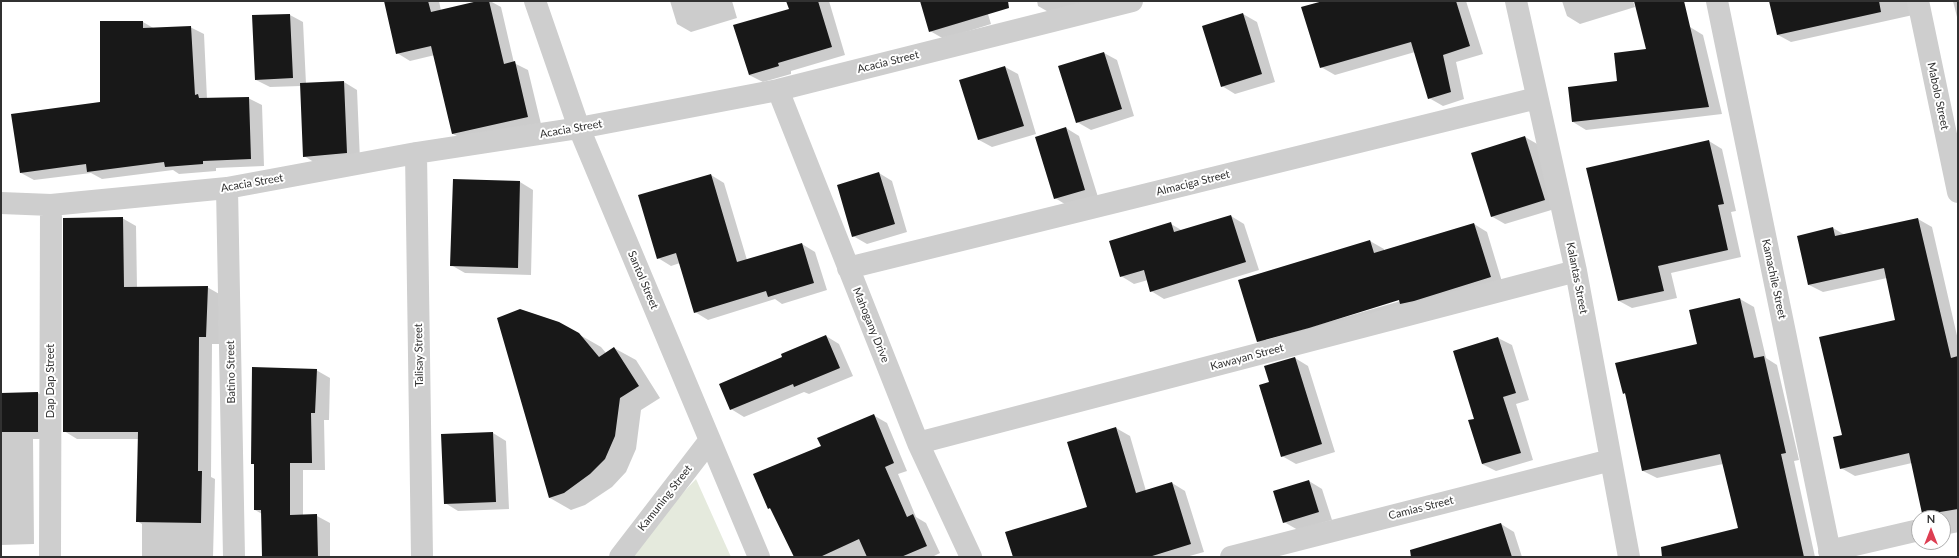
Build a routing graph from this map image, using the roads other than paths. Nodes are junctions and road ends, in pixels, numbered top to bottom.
1 (534, 1) edge
2 (1132, 1) edge
3 (1516, 1) edge
4 (1717, 1) edge
5 (1918, 1) edge
6 (778, 90) junction
7 (1538, 98) junction
8 (580, 128) junction
9 (416, 153) junction
10 (228, 188) junction
11 (1958, 192) edge
12 (1, 203) edge
13 (51, 205) junction
14 (848, 268) junction
15 (1576, 271) junction
16 (710, 440) junction
17 (918, 443) junction
18 (1611, 460) junction
19 (1911, 532) edge
20 (1830, 554) edge
21 (50, 557) edge
22 (234, 557) edge
23 (422, 557) edge
24 (620, 557) edge
25 (759, 557) edge
26 (971, 557) edge
27 (1232, 557) edge
28 (1629, 557) edge

1 - 8 street, Santol Street
2 - 6 street, Acacia Street
3 - 7 street, Kalantas Street
4 - 20 street, Kamachile Street
5 - 11 street, Mabolo Street
6 - 8 street, Acacia Street
6 - 14 street, Mahogany Drive
7 - 14 street, Almaciga Street
7 - 15 street, Kalantas Street
8 - 9 street, Acacia Street
8 - 16 street, Santol Street
9 - 10 street, Acacia Street
9 - 23 street, Talisay Street
10 - 13 street, Acacia Street
10 - 22 street, Batino Street
12 - 13 street, Acacia Street
13 - 21 street, Dap Dap Street
14 - 17 street, Mahogany Drive
15 - 17 street, Kawayan Street
15 - 18 street, Kalantas Street
16 - 24 street, Kamuning Street
16 - 25 street, Santol Street
17 - 26 street, Mahogany Drive
18 - 27 street, Camias Street
18 - 28 street, Kalantas Street
19 - 20 street

